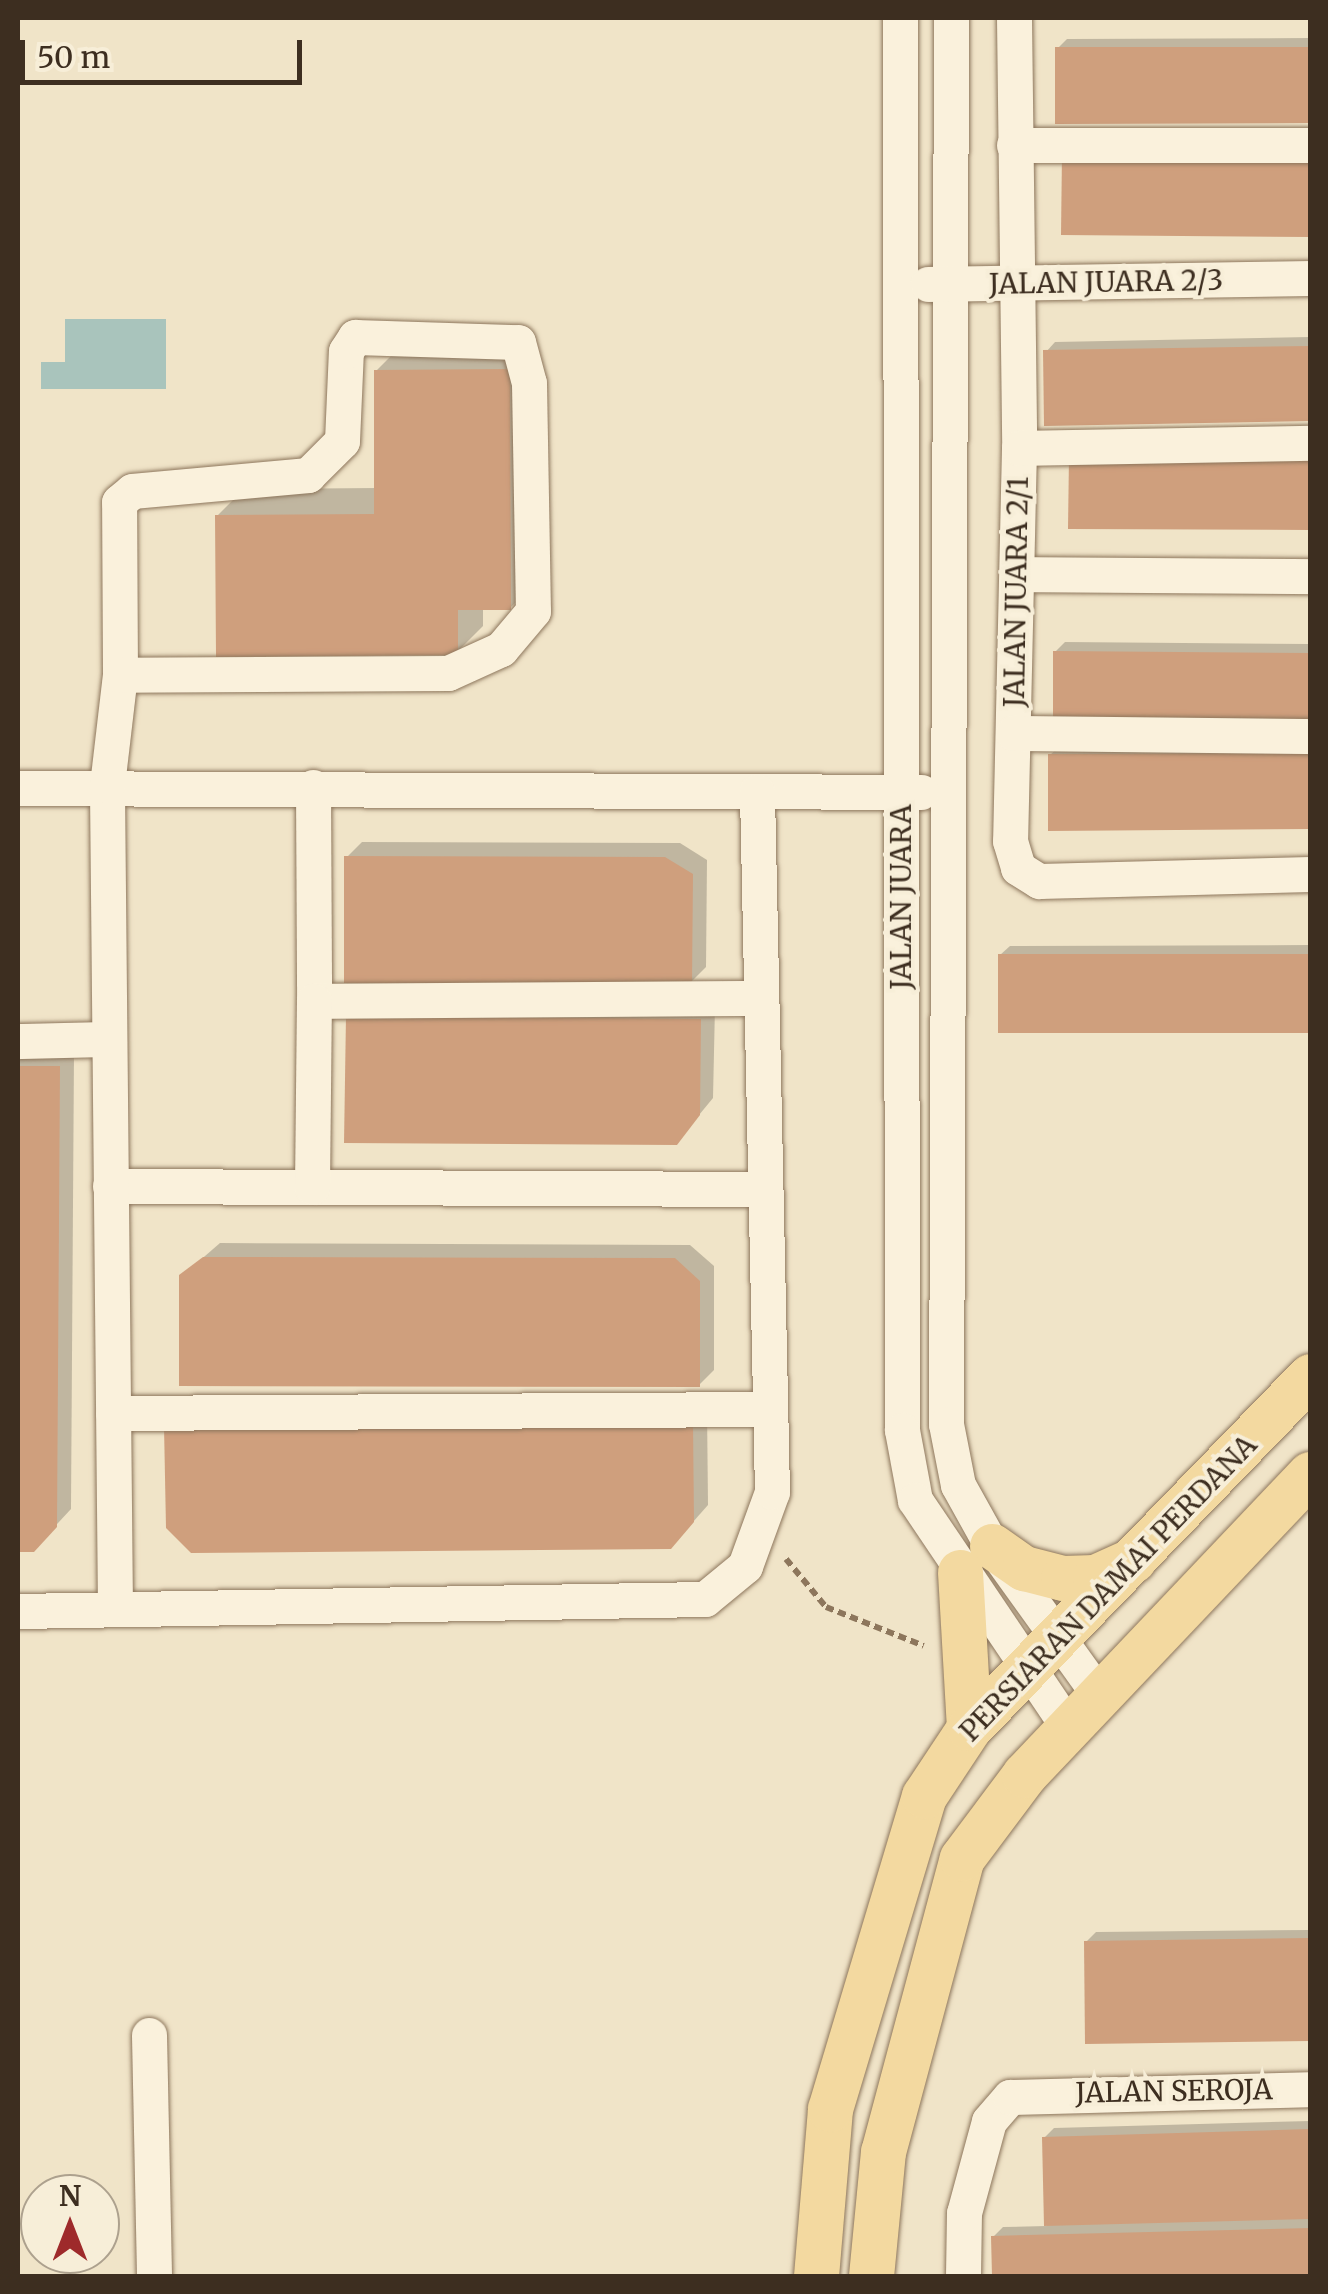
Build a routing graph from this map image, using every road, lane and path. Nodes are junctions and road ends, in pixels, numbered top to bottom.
1 (900, 18) edge
2 (951, 18) edge
3 (1014, 18) edge
4 (1014, 144) junction
5 (1310, 144) edge
6 (1310, 278) edge
7 (902, 284) junction
8 (950, 284) junction
9 (1019, 284) junction
10 (1310, 442) edge
11 (1019, 448) junction
12 (1018, 574) junction
13 (1310, 576) edge
14 (120, 675) junction
15 (1012, 732) junction
16 (1310, 736) edge
17 (107, 786) junction
18 (312, 787) junction
19 (18, 788) edge
20 (757, 791) junction
21 (944, 791) junction
22 (901, 794) junction
23 (1310, 874) edge
24 (761, 998) junction
25 (314, 1002) junction
26 (109, 1040) junction
27 (18, 1041) edge
28 (110, 1186) junction
29 (312, 1187) junction
30 (766, 1189) junction
31 (1310, 1376) edge
32 (770, 1409) junction
33 (113, 1414) junction
34 (1310, 1474) edge
35 (763, 1532) junction
36 (1138, 1558) junction
37 (976, 1559) junction
38 (115, 1609) junction
39 (18, 1611) edge
40 (926, 1646) dead end
41 (1043, 1654) junction
42 (1084, 1712) junction
43 (970, 1728) junction
44 (149, 2035) dead end
45 (1310, 2090) edge
46 (154, 2276) edge
47 (816, 2276) edge
48 (871, 2276) edge
49 (963, 2276) edge

1 - 7 street, JALAN JUARA
2 - 8 street, JALAN JUARA
3 - 4 street, JALAN JUARA 2/1
4 - 5 street
4 - 9 street, JALAN JUARA 2/1
6 - 9 street, JALAN JUARA 2/3
7 - 8 street, JALAN JUARA 2/3
7 - 22 street, JALAN JUARA
8 - 9 street, JALAN JUARA 2/3
8 - 21 street, JALAN JUARA
9 - 11 street, JALAN JUARA 2/1
10 - 11 street
11 - 12 street, JALAN JUARA 2/1
12 - 13 street
12 - 15 street, JALAN JUARA 2/1
14 - 14 street
14 - 17 street
15 - 16 street
15 - 23 street, JALAN JUARA 2/1
17 - 18 street
17 - 19 street
17 - 26 street
18 - 20 street
18 - 25 street
20 - 22 street
20 - 24 street
21 - 22 street
21 - 37 street, JALAN JUARA
22 - 37 street, JALAN JUARA
24 - 25 street
24 - 30 street
25 - 29 street
26 - 27 street
26 - 28 street
28 - 29 street
28 - 33 street
29 - 30 street
30 - 32 street
31 - 36 main road, PERSIARAN DAMAI PERDANA
32 - 33 street
32 - 35 street
33 - 38 street
34 - 42 main road
35 - 38 street
35 - 40 path
36 - 37 main road
36 - 41 main road, PERSIARAN DAMAI PERDANA
37 - 41 street, JALAN JUARA
37 - 43 main road
38 - 39 street
41 - 42 street, JALAN JUARA
41 - 43 main road, PERSIARAN DAMAI PERDANA
42 - 48 main road
43 - 47 main road, PERSIARAN DAMAI PERDANA
44 - 46 street
45 - 49 street, JALAN SEROJA

